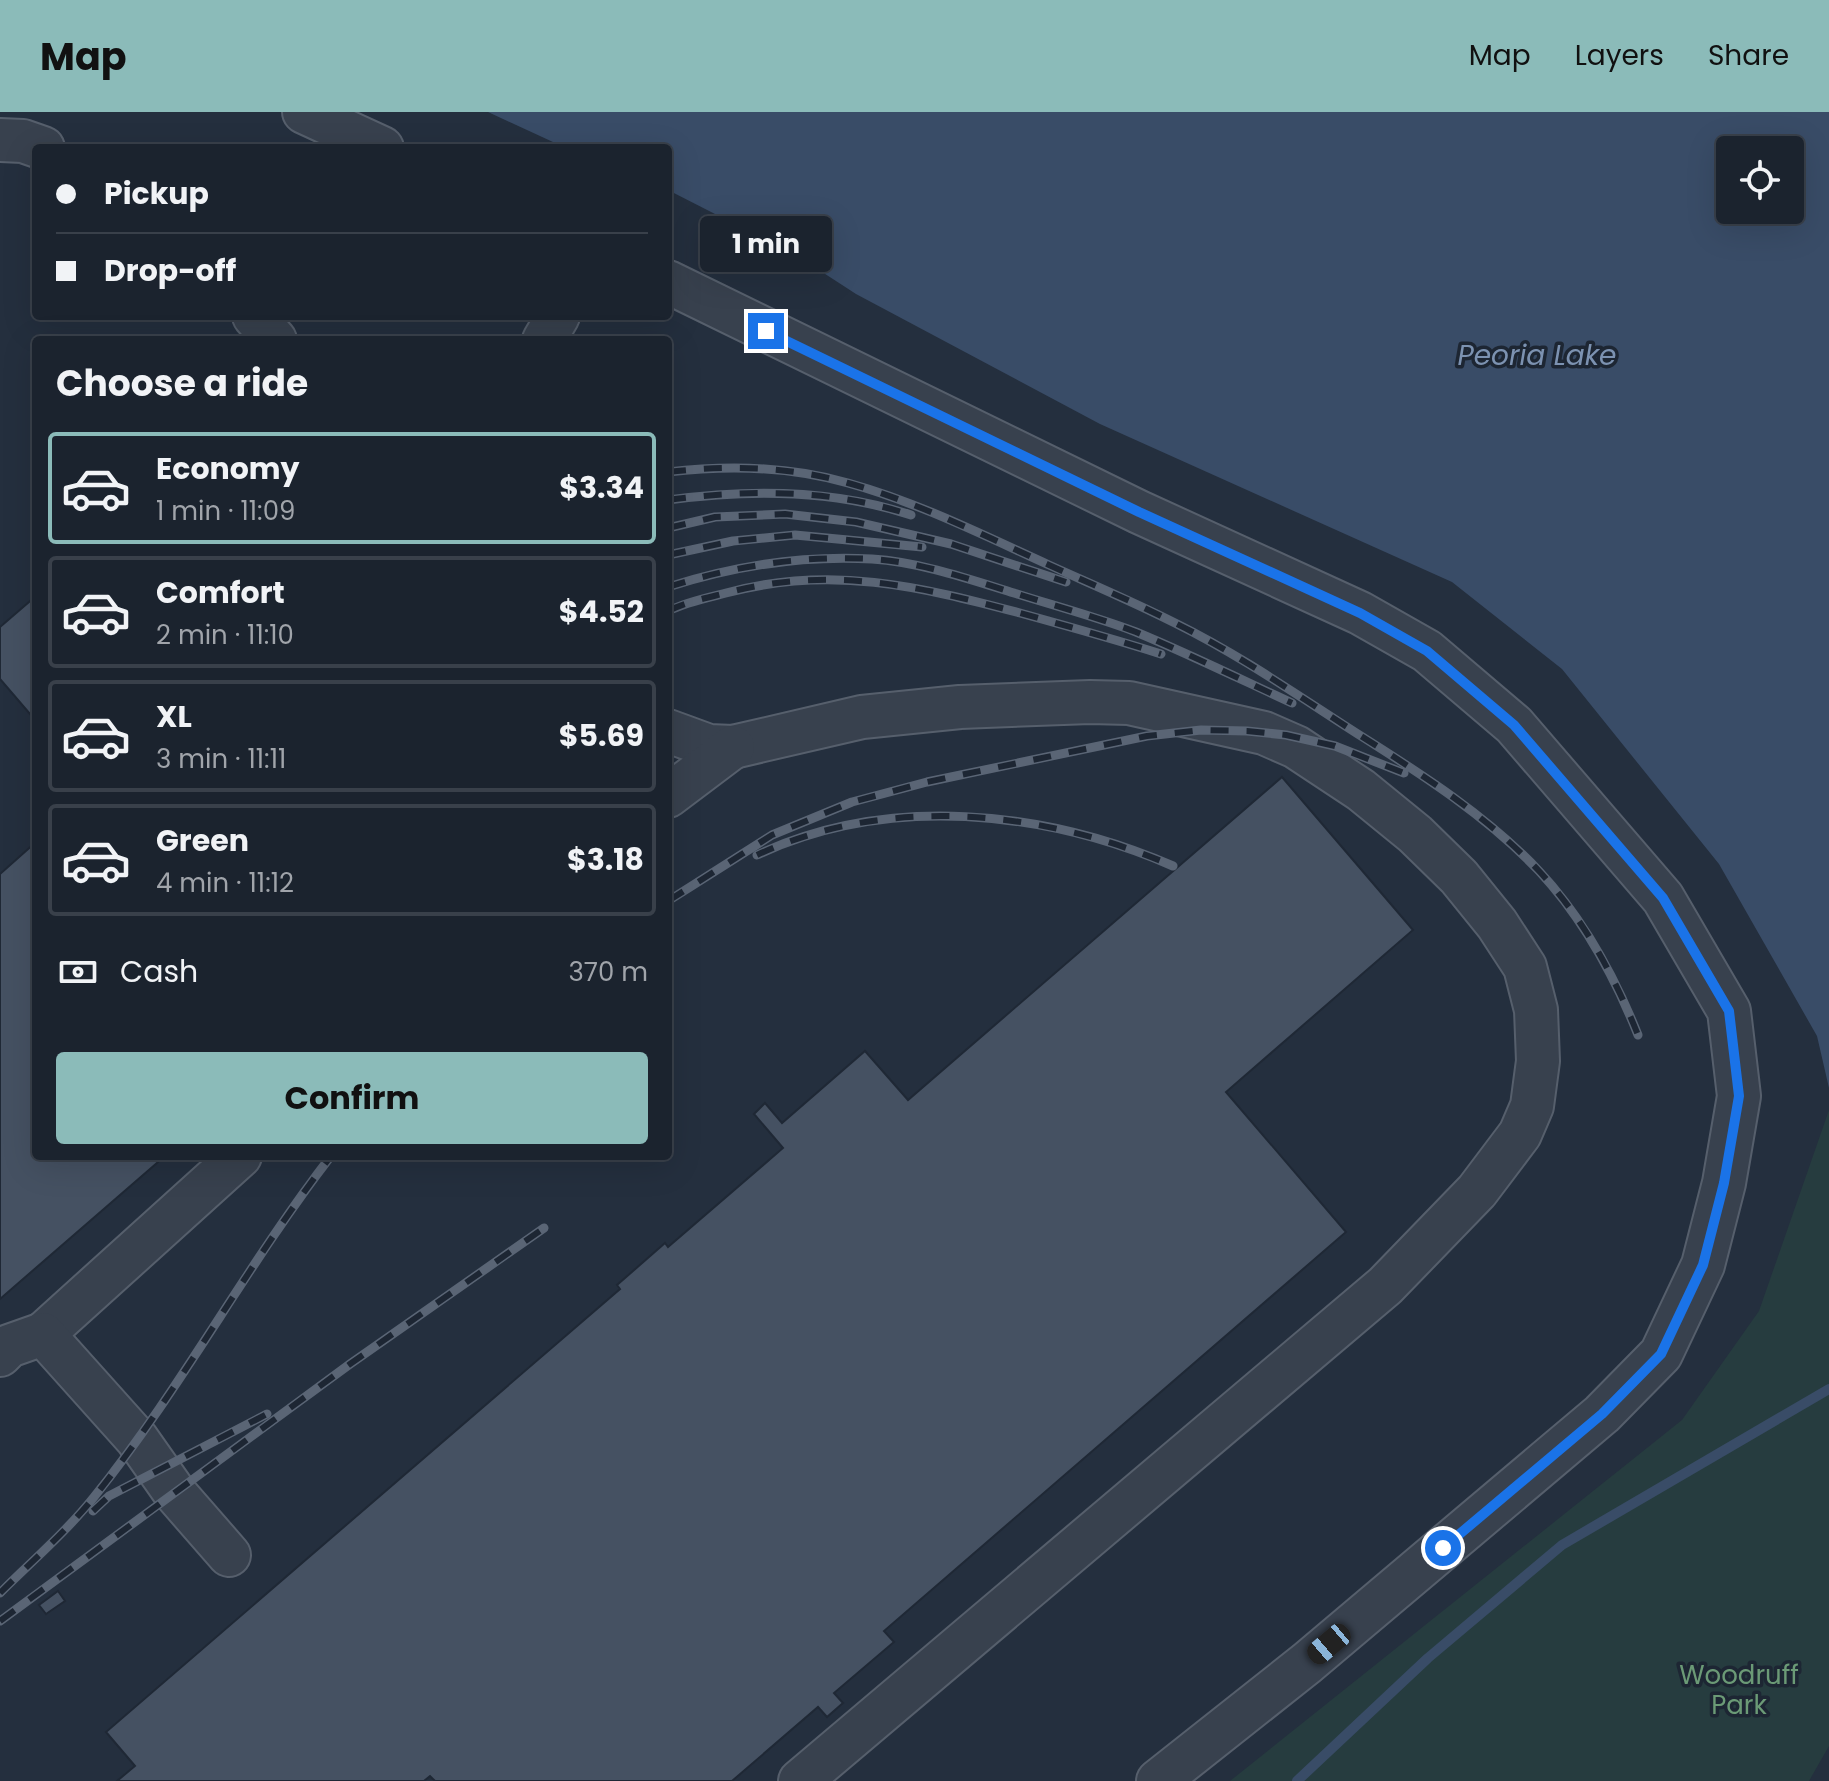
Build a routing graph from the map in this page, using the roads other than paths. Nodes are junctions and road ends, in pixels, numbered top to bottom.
1 (304, 112) edge
2 (0, 140) edge
3 (32, 144) edge
4 (373, 144) edge
5 (672, 284) edge
6 (258, 320) edge
7 (272, 336) edge
8 (672, 732) edge
9 (733, 747) junction
10 (672, 793) edge
11 (236, 1160) edge
12 (43, 1334) junction
13 (0, 1355) edge
14 (229, 1555) dead end
15 (800, 1781) edge
16 (1158, 1781) edge

1 - 4 lane
2 - 3 lane
5 - 16 lane
6 - 7 lane
8 - 9 lane
9 - 10 lane
9 - 15 lane
11 - 12 lane
12 - 13 lane
12 - 14 lane

